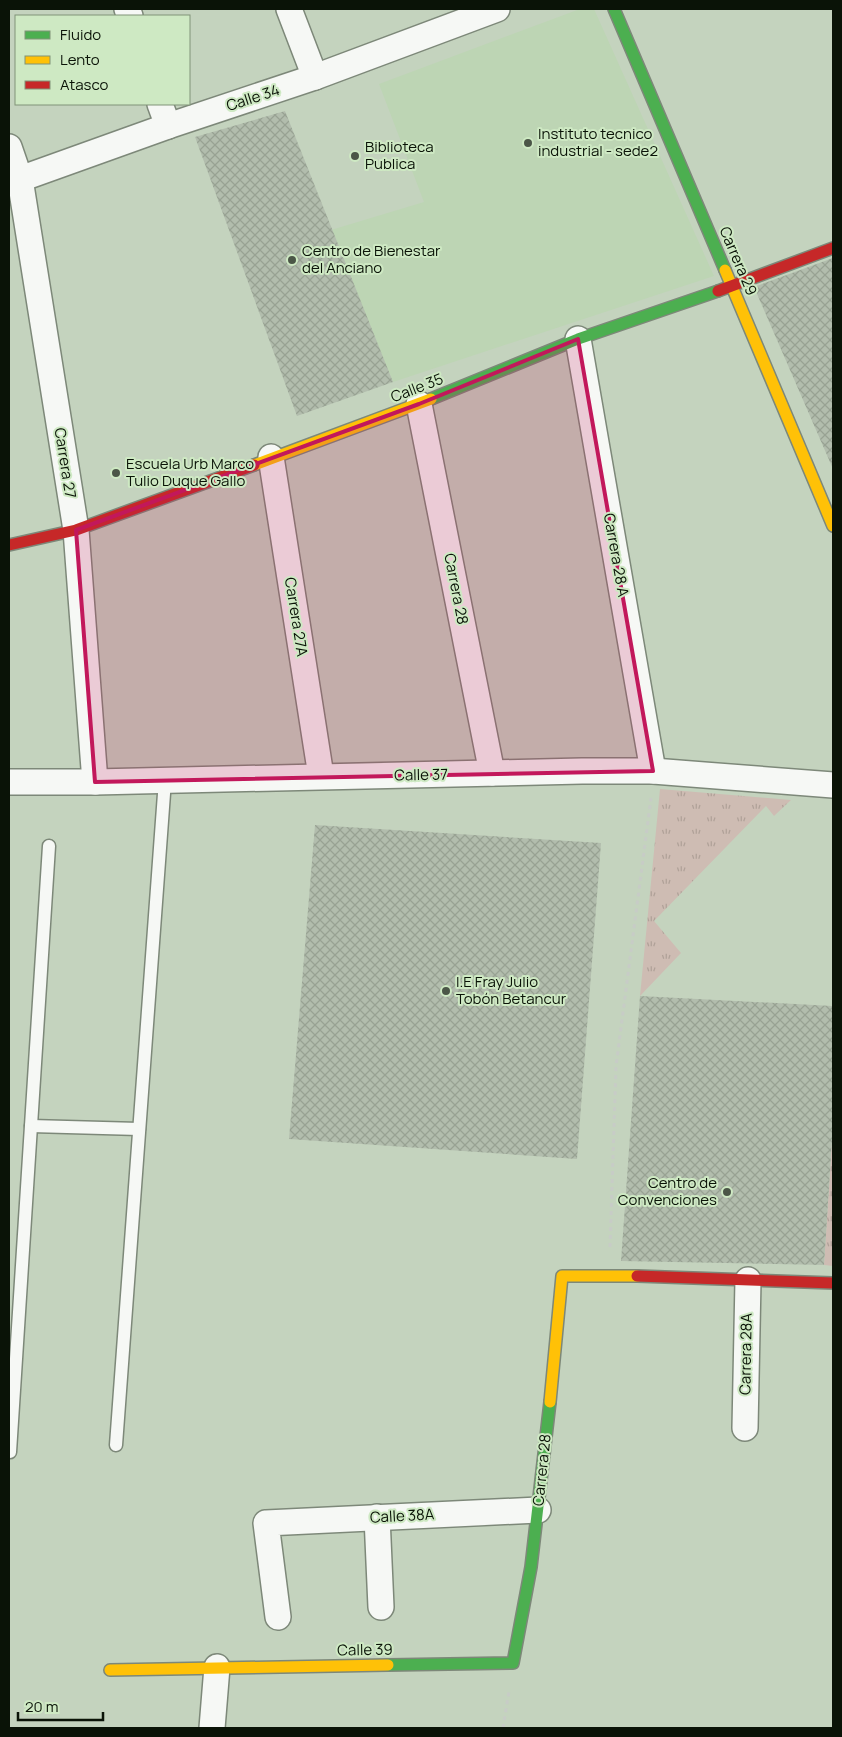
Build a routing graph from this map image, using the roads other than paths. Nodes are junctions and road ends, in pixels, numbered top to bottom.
1 (289, 9) edge
2 (497, 9) edge
3 (614, 9) edge
4 (315, 77) junction
5 (164, 115) edge
6 (9, 147) edge
7 (15, 181) edge
8 (833, 248) edge
9 (732, 286) junction
10 (578, 339) junction
11 (419, 404) junction
12 (271, 457) junction
13 (833, 526) edge
14 (76, 530) junction
15 (9, 545) edge
16 (653, 771) junction
17 (492, 774) junction
18 (321, 776) junction
19 (164, 780) junction
20 (9, 782) edge
21 (95, 782) junction
22 (833, 785) edge
23 (49, 846) dead end
24 (31, 1126) junction
25 (139, 1129) junction
26 (748, 1280) junction
27 (833, 1283) edge
28 (745, 1428) dead end
29 (116, 1445) dead end
30 (10, 1452) edge
31 (538, 1510) junction
32 (377, 1517) junction
33 (381, 1607) dead end
34 (278, 1617) dead end
35 (513, 1663) joint
36 (218, 1668) junction
37 (110, 1670) dead end
38 (212, 1728) edge

1 - 4 street
2 - 4 street, Calle 34
3 - 9 street, Carrera 29
4 - 5 street, Calle 34
5 - 7 street, Calle 34
6 - 7 street, Carrera 27
7 - 14 street, Carrera 27
8 - 9 street, Calle 35
9 - 10 street, Calle 35
9 - 13 street, Carrera 29
10 - 11 street, Calle 35
10 - 16 street, Carrera 28 A
11 - 12 street, Calle 35
11 - 17 street, Carrera 28
12 - 14 street, Calle 35
12 - 18 street, Carrera 27A
14 - 15 street, Calle 35
14 - 21 street, Carrera 27
16 - 17 street, Calle 37
16 - 22 street, Calle 37
17 - 18 street, Calle 37
18 - 19 street, Calle 37
19 - 21 street, Calle 37
19 - 25 lane
20 - 21 street, Calle 37
23 - 24 lane
24 - 25 lane
24 - 30 lane
25 - 29 lane
26 - 27 street
26 - 28 street, Carrera 28A
26 - 31 street, Carrera 28
31 - 32 street, Calle 38A
31 - 35 street, Carrera 28
32 - 33 street
32 - 34 street, Calle 38A
35 - 36 street, Calle 39
36 - 37 street, Calle 39
36 - 38 street

